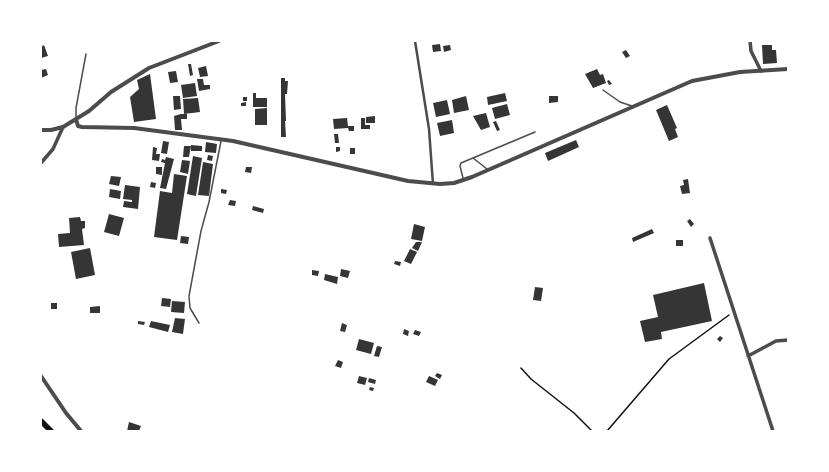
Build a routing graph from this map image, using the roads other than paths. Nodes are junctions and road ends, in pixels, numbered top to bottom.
1 (219, 41) edge
2 (415, 41) edge
3 (750, 41) edge
4 (86, 54) dead end
5 (788, 69) edge
6 (762, 71) junction
7 (603, 90) dead end
8 (632, 106) junction
9 (76, 119) junction
10 (63, 127) junction
11 (41, 130) edge
12 (535, 132) dead end
13 (221, 139) junction
14 (473, 158) junction
15 (41, 163) edge
16 (488, 170) junction
17 (464, 180) junction
18 (433, 184) junction
19 (710, 238) dead end
20 (199, 323) dead end
21 (788, 340) edge
22 (748, 356) junction
23 (41, 376) edge
24 (41, 421) edge
25 (51, 431) edge
26 (81, 431) edge
27 (773, 431) edge

1 - 9 street
2 - 18 street
3 - 6 street
4 - 9 lane
5 - 6 street
6 - 8 street
7 - 8 lane
8 - 16 street
9 - 10 street
9 - 13 street
10 - 11 street
10 - 15 street
12 - 14 lane
13 - 18 street
13 - 20 lane
14 - 16 lane
14 - 17 lane
16 - 17 street
17 - 18 street
19 - 22 street
21 - 22 street
22 - 27 street
23 - 26 street
24 - 25 highway

